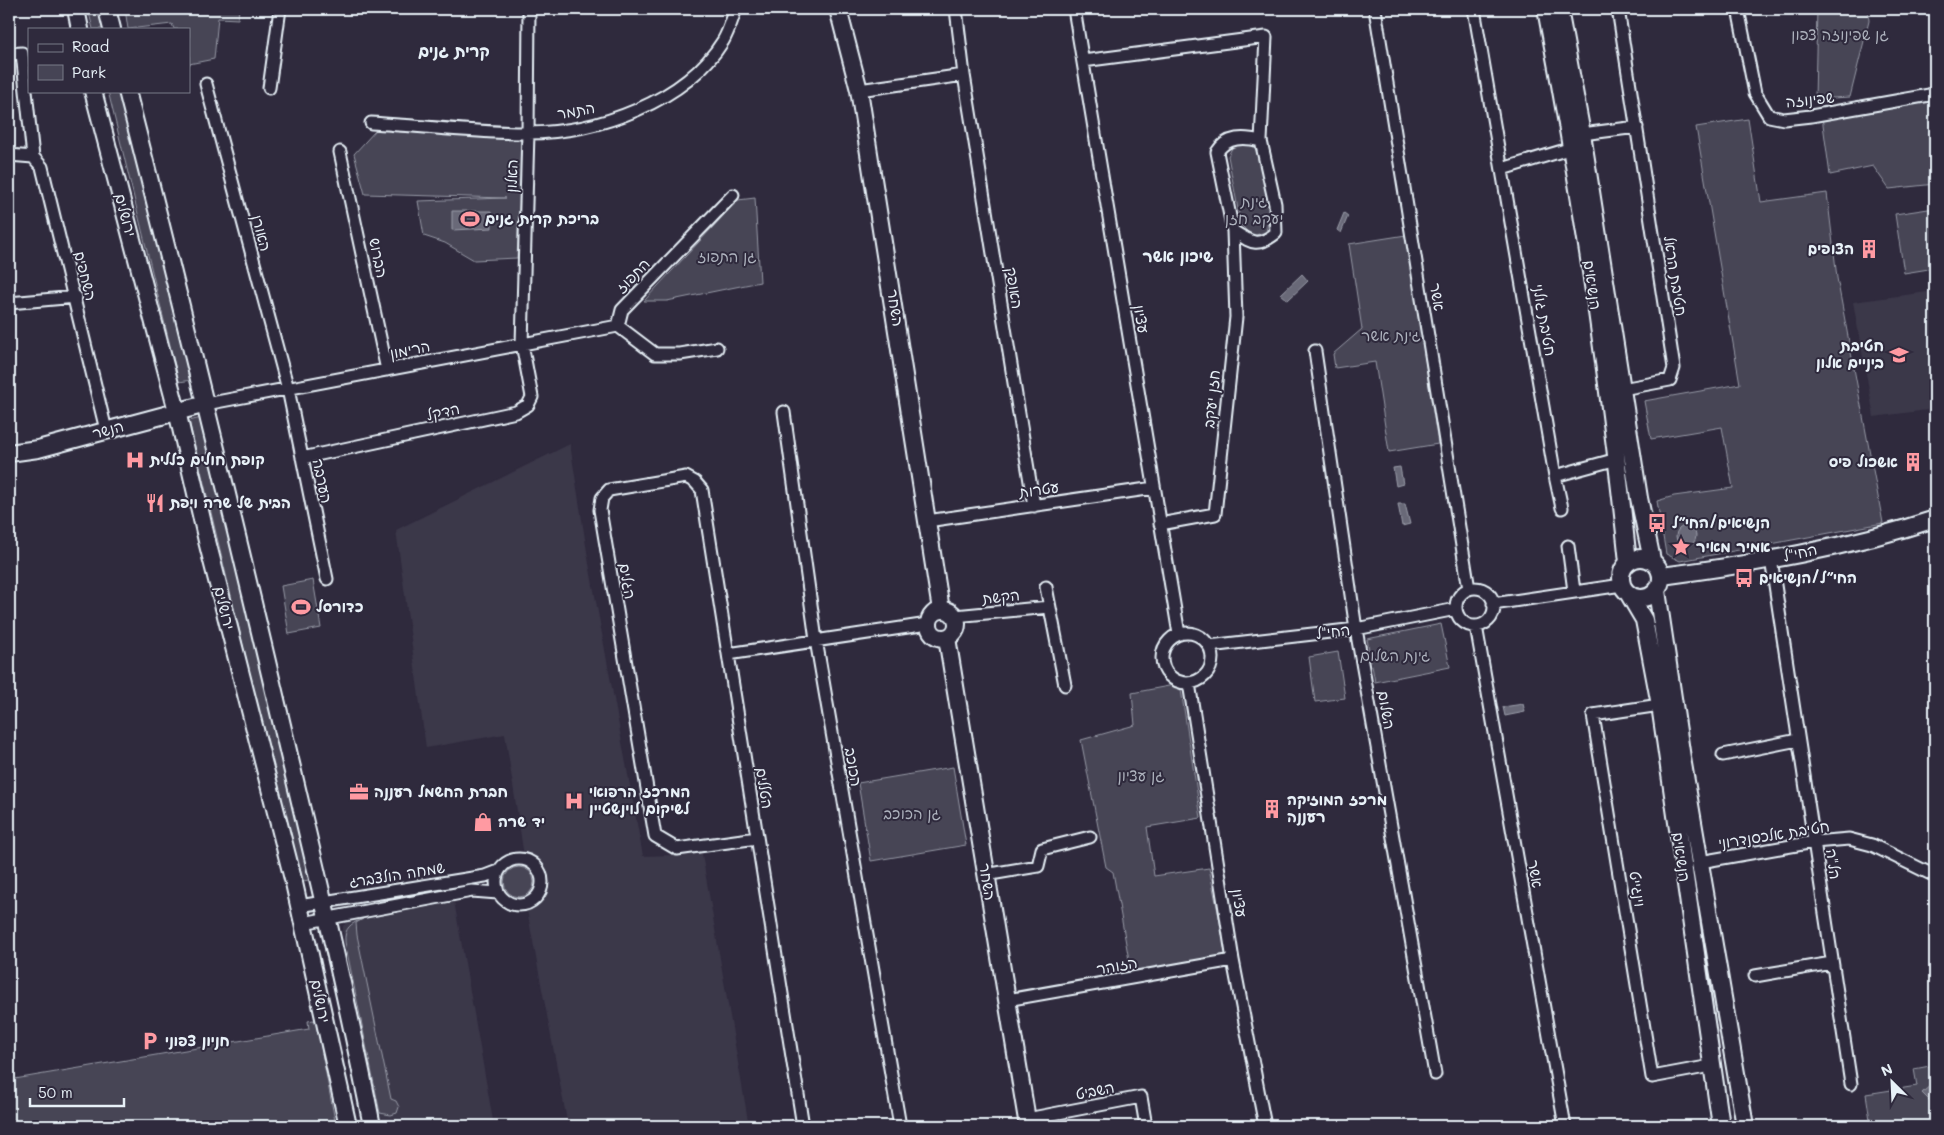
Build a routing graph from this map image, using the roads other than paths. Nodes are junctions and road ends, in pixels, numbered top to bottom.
1 (76, 9) edge
2 (106, 9) edge
3 (280, 9) edge
4 (529, 9) edge
5 (736, 9) edge
6 (838, 9) edge
7 (956, 9) edge
8 (1074, 9) edge
9 (1375, 9) edge
10 (1474, 9) edge
11 (1546, 9) edge
12 (1559, 9) edge
13 (1618, 9) edge
14 (1738, 9) edge
15 (80, 28) edge
16 (112, 28) edge
17 (9, 54) edge
18 (1083, 61) junction
19 (964, 75) junction
20 (206, 84) dead end
21 (269, 88) dead end
22 (859, 90) junction
23 (93, 92) edge
24 (128, 92) edge
25 (1935, 94) edge
26 (371, 123) dead end
27 (1637, 127) junction
28 (528, 133) junction
29 (1582, 134) junction
30 (1261, 141) junction
31 (1572, 148) junction
32 (340, 152) dead end
33 (9, 155) edge
34 (33, 157) junction
35 (1502, 169) junction
36 (733, 195) dead end
37 (1233, 231) junction
38 (76, 297) junction
39 (9, 303) edge
40 (618, 326) junction
41 (522, 344) junction
42 (717, 348) dead end
43 (1315, 351) dead end
44 (387, 370) junction
45 (288, 388) junction
46 (1622, 389) junction
47 (206, 404) junction
48 (177, 411) junction
49 (784, 412) dead end
50 (106, 430) junction
51 (9, 453) edge
52 (302, 458) junction
53 (1617, 459) junction
54 (1556, 476) junction
55 (1154, 488) junction
56 (1034, 506) junction
57 (1562, 508) dead end
58 (1935, 518) edge
59 (927, 521) junction
60 (1160, 524) junction
61 (1568, 546) dead end
62 (1771, 559) junction
63 (1652, 560) junction
64 (1628, 562) junction
65 (327, 579) dead end
66 (1660, 584) junction
67 (1046, 587) dead end
68 (1469, 589) junction
69 (1625, 589) junction
70 (1574, 591) junction
71 (1493, 604) junction
72 (1049, 607) junction
73 (1456, 609) junction
74 (948, 613) junction
75 (928, 624) junction
76 (1476, 626) junction
77 (1356, 629) junction
78 (1179, 634) junction
79 (947, 638) junction
80 (816, 640) junction
81 (1209, 646) junction
82 (728, 654) junction
83 (1189, 683) junction
84 (1065, 685) dead end
85 (1660, 705) junction
86 (1798, 740) junction
87 (1723, 755) dead end
88 (1090, 837) dead end
89 (757, 838) junction
90 (1814, 842) junction
91 (1700, 862) junction
92 (498, 871) junction
93 (985, 875) junction
94 (1935, 876) edge
95 (498, 892) junction
96 (299, 906) junction
97 (325, 910) junction
98 (303, 923) junction
99 (1232, 960) junction
100 (1832, 963) junction
101 (1755, 976) dead end
102 (1007, 1000) junction
103 (1711, 1066) junction
104 (1435, 1074) dead end
105 (1850, 1084) dead end
106 (1746, 1122) edge
107 (1027, 1123) edge
108 (1719, 1124) edge
109 (348, 1126) edge
110 (372, 1126) edge
111 (803, 1126) edge
112 (900, 1126) edge
113 (1146, 1126) edge
114 (1265, 1126) edge
115 (1565, 1126) edge

1 - 15 street
2 - 16 street
3 - 21 street
4 - 28 street, האלון
5 - 28 street, התמר
6 - 22 street, השחר
7 - 19 street, האופק
8 - 18 street, עציון
9 - 68 street, אשר
10 - 35 street, חטיבת גולני
11 - 31 street, הנשיאים
12 - 29 street, הנשיאים
13 - 27 street, חטיבת הראל
14 - 25 street, שפינוזה
17 - 34 street
18 - 30 street
18 - 55 street, עציון
19 - 22 street
19 - 56 street, האופק
20 - 45 street, האורן
22 - 59 street, השחר
23 - 48 street, ירושלים
24 - 47 street, ירושלים
26 - 28 street, התמר
27 - 29 street
27 - 46 street, חטיבת הראל
28 - 41 street, האלון
29 - 46 street, הנשיאים
30 - 37 street
30 - 37 street
31 - 35 street
31 - 53 street, הנשיאים
32 - 44 street, הברוש
33 - 34 street
34 - 38 street, השחפים
35 - 54 street, חטיבת גולני
36 - 40 street, התפוז
37 - 60 street, חזן יעקב
38 - 39 street
38 - 50 street, השחפים
40 - 41 street, הרימון
40 - 42 street
41 - 44 street, הרימון
41 - 52 street, הדקל
43 - 77 street, השלום
44 - 45 street, הרימון
45 - 47 street, הרימון
45 - 52 street, הערבה
46 - 63 street, הנשיאים
47 - 48 street, הנשר
47 - 97 street, ירושלים
48 - 50 street, הנשר
48 - 96 street, ירושלים
49 - 80 street, הכוכב
50 - 51 street, הנשר
52 - 65 street, הערבה
53 - 54 street
53 - 64 street, הנשיאים
54 - 57 street, חטיבת גולני
55 - 56 street, עטרות
55 - 60 street, עציון
56 - 59 street, עטרות
58 - 62 street, החי"ל
59 - 74 street, השחר
60 - 78 street, עציון
61 - 70 street
62 - 66 street, החי"ל
62 - 86 street, הל"ה
63 - 64 street
63 - 66 street
64 - 69 street
66 - 69 street
66 - 91 street, הנשיאים
67 - 72 street
68 - 71 street
68 - 73 street
69 - 70 street
69 - 85 street, הנשיאים
70 - 71 street
71 - 76 street
72 - 74 street, הקשת
72 - 84 street
73 - 76 street
73 - 77 street, החי"ל
74 - 75 street
74 - 79 street
75 - 79 street
75 - 80 street
76 - 115 street, אשר
77 - 81 street, החי"ל
77 - 104 street, השלום
78 - 81 street
78 - 83 street
79 - 93 street, השחר
80 - 82 street
80 - 112 street, הכוכב
81 - 83 street
82 - 89 street, הטללים
82 - 89 street, הגלים
83 - 99 street, עציון
85 - 103 street, הנשיאים
85 - 103 street, וינגייט
86 - 87 street
86 - 90 street, הל"ה
88 - 93 street
89 - 111 street, הטללים
90 - 91 street, חטיבת אלכסנדרוני
90 - 94 street, חטיבת אלכסנדרוני
90 - 100 street, הל"ה
91 - 106 street, הנשיאים
92 - 95 street
92 - 95 street
92 - 97 street, שמחה הולצברג
93 - 102 street, השחר
95 - 97 street, שמחה הולצברג
96 - 97 street, שמחה הולצברג
96 - 98 street, ירושלים
97 - 98 street, שמחה הולצברג
97 - 110 street, ירושלים
98 - 109 street, ירושלים
99 - 102 street, הזוהר
99 - 114 street, עציון
100 - 101 street
100 - 105 street, הל"ה
102 - 107 street, השחר
103 - 108 street, הנשיאים
107 - 113 street, השביט

